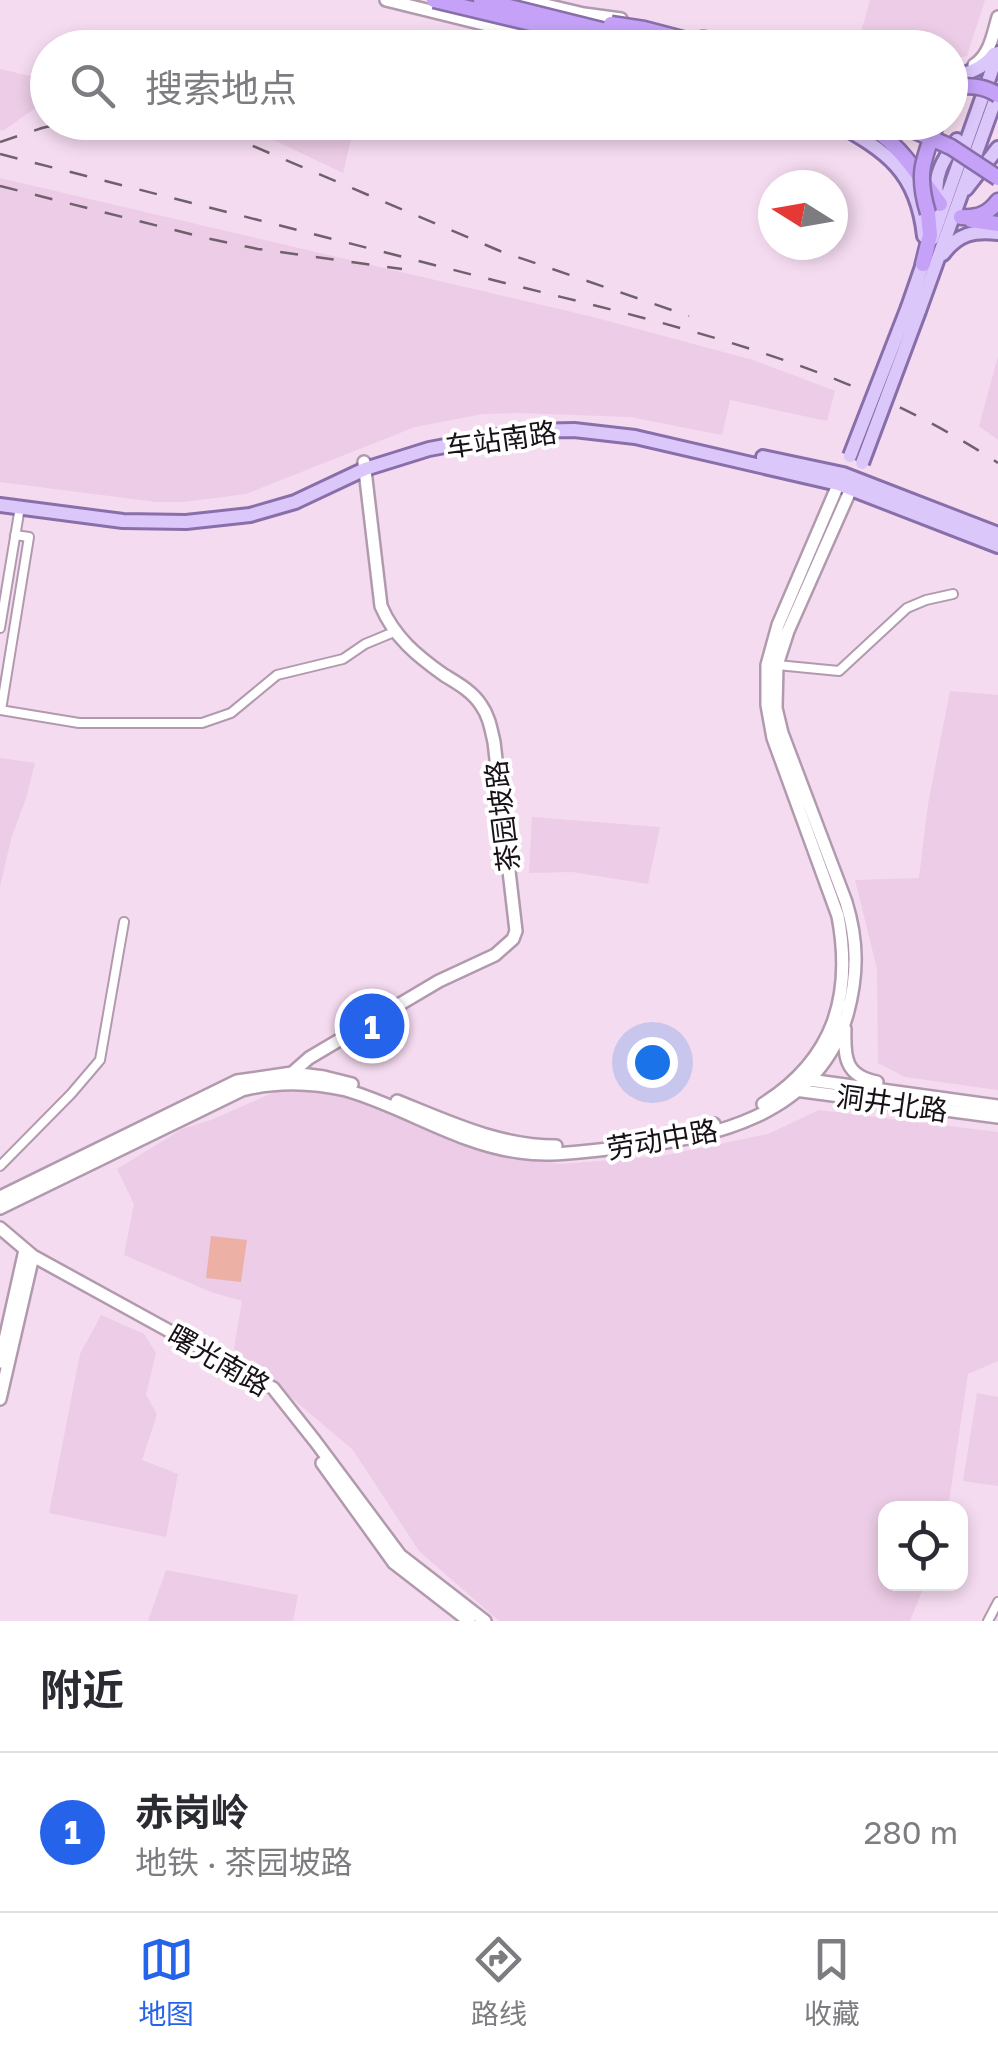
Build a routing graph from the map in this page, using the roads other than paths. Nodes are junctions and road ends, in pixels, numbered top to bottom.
1 (386, 0) edge
2 (434, 0) edge
3 (481, 0) edge
4 (524, 0) edge
5 (579, 6) edge
6 (560, 9) edge
7 (998, 16) edge
8 (508, 30) edge
9 (560, 30) edge
10 (621, 30) edge
11 (647, 30) edge
12 (674, 30) edge
13 (998, 47) edge
14 (980, 61) junction
15 (968, 67) edge
16 (968, 78) edge
17 (972, 79) junction
18 (968, 81) edge
19 (968, 83) edge
20 (998, 94) edge
21 (979, 104) junction
22 (968, 122) edge
23 (862, 140) edge
24 (888, 140) edge
25 (932, 140) edge
26 (937, 140) edge
27 (955, 140) edge
28 (957, 140) edge
29 (968, 140) edge
30 (968, 140) edge
31 (998, 148) edge
32 (998, 168) edge
33 (998, 178) edge
34 (958, 199) junction
35 (998, 201) edge
36 (934, 208) junction
37 (991, 223) edge
38 (998, 233) edge
39 (930, 264) junction
40 (364, 466) junction
41 (847, 482) junction
42 (896, 501) junction
43 (0, 502) edge
44 (20, 507) junction
45 (998, 534) edge
46 (15, 535) junction
47 (998, 546) edge
48 (953, 594) dead end
49 (0, 628) edge
50 (394, 632) junction
51 (772, 665) junction
52 (1, 710) edge
53 (124, 922) dead end
54 (846, 1018) junction
55 (292, 1073) junction
56 (276, 1083) junction
57 (798, 1084) junction
58 (909, 1093) junction
59 (998, 1106) edge
60 (998, 1117) edge
61 (0, 1166) edge
62 (0, 1197) edge
63 (0, 1208) edge
64 (0, 1228) edge
65 (0, 1238) edge
66 (28, 1257) junction
67 (0, 1362) edge
68 (0, 1399) edge
69 (998, 1602) edge
70 (469, 1621) edge
71 (485, 1621) edge
72 (988, 1621) edge

1 - 8 main road, bridge
2 - 9 highway, bridge
3 - 6 highway, bridge
4 - 6 main road
5 - 6 main road
5 - 12 main road
6 - 10 highway, bridge
6 - 11 highway, bridge
7 - 14 main road
13 - 14 main road
13 - 17 main road
13 - 21 main road
14 - 15 main road
16 - 17 main road
17 - 18 highway, bridge
17 - 19 highway, bridge
17 - 20 highway, bridge
20 - 34 main road
21 - 22 main road
21 - 29 main road
23 - 39 main road
24 - 36 highway
25 - 36 highway, bridge
26 - 33 highway, bridge
27 - 32 highway
28 - 36 main road
30 - 39 main road
31 - 34 main road
34 - 39 main road
35 - 37 highway
36 - 39 highway
38 - 39 main road
39 - 41 main road, 劳动中路, bridge
40 - 41 main road, 车站南路
40 - 43 main road, 车站南路
40 - 44 main road, 车站南路
40 - 50 main road
41 - 42 main road, 车站南路
41 - 51 main road, 劳动中路
42 - 45 main road, 车站南路
42 - 47 main road, 车站南路
43 - 44 main road, 车站南路
44 - 46 street
46 - 49 street
46 - 52 street
48 - 51 street
50 - 52 street
50 - 55 main road, 茶园坡路
51 - 54 main road, 劳动中路
51 - 57 main road, 劳动中路
53 - 61 street
54 - 57 main road, 劳动中路
54 - 58 main road
55 - 56 main road, 茶园坡路
55 - 57 main road, 劳动中路
55 - 62 main road, 劳动中路
56 - 57 main road, 劳动中路
56 - 63 main road, 劳动中路
57 - 58 main road, 洞井北路
57 - 60 main road, 洞井北路
58 - 59 main road, 洞井北路
64 - 66 main road, 曙光南路
65 - 66 main road, 曙光南路
66 - 67 main road
66 - 68 main road
66 - 70 main road, 曙光南路
66 - 71 main road, 曙光南路
69 - 72 street

